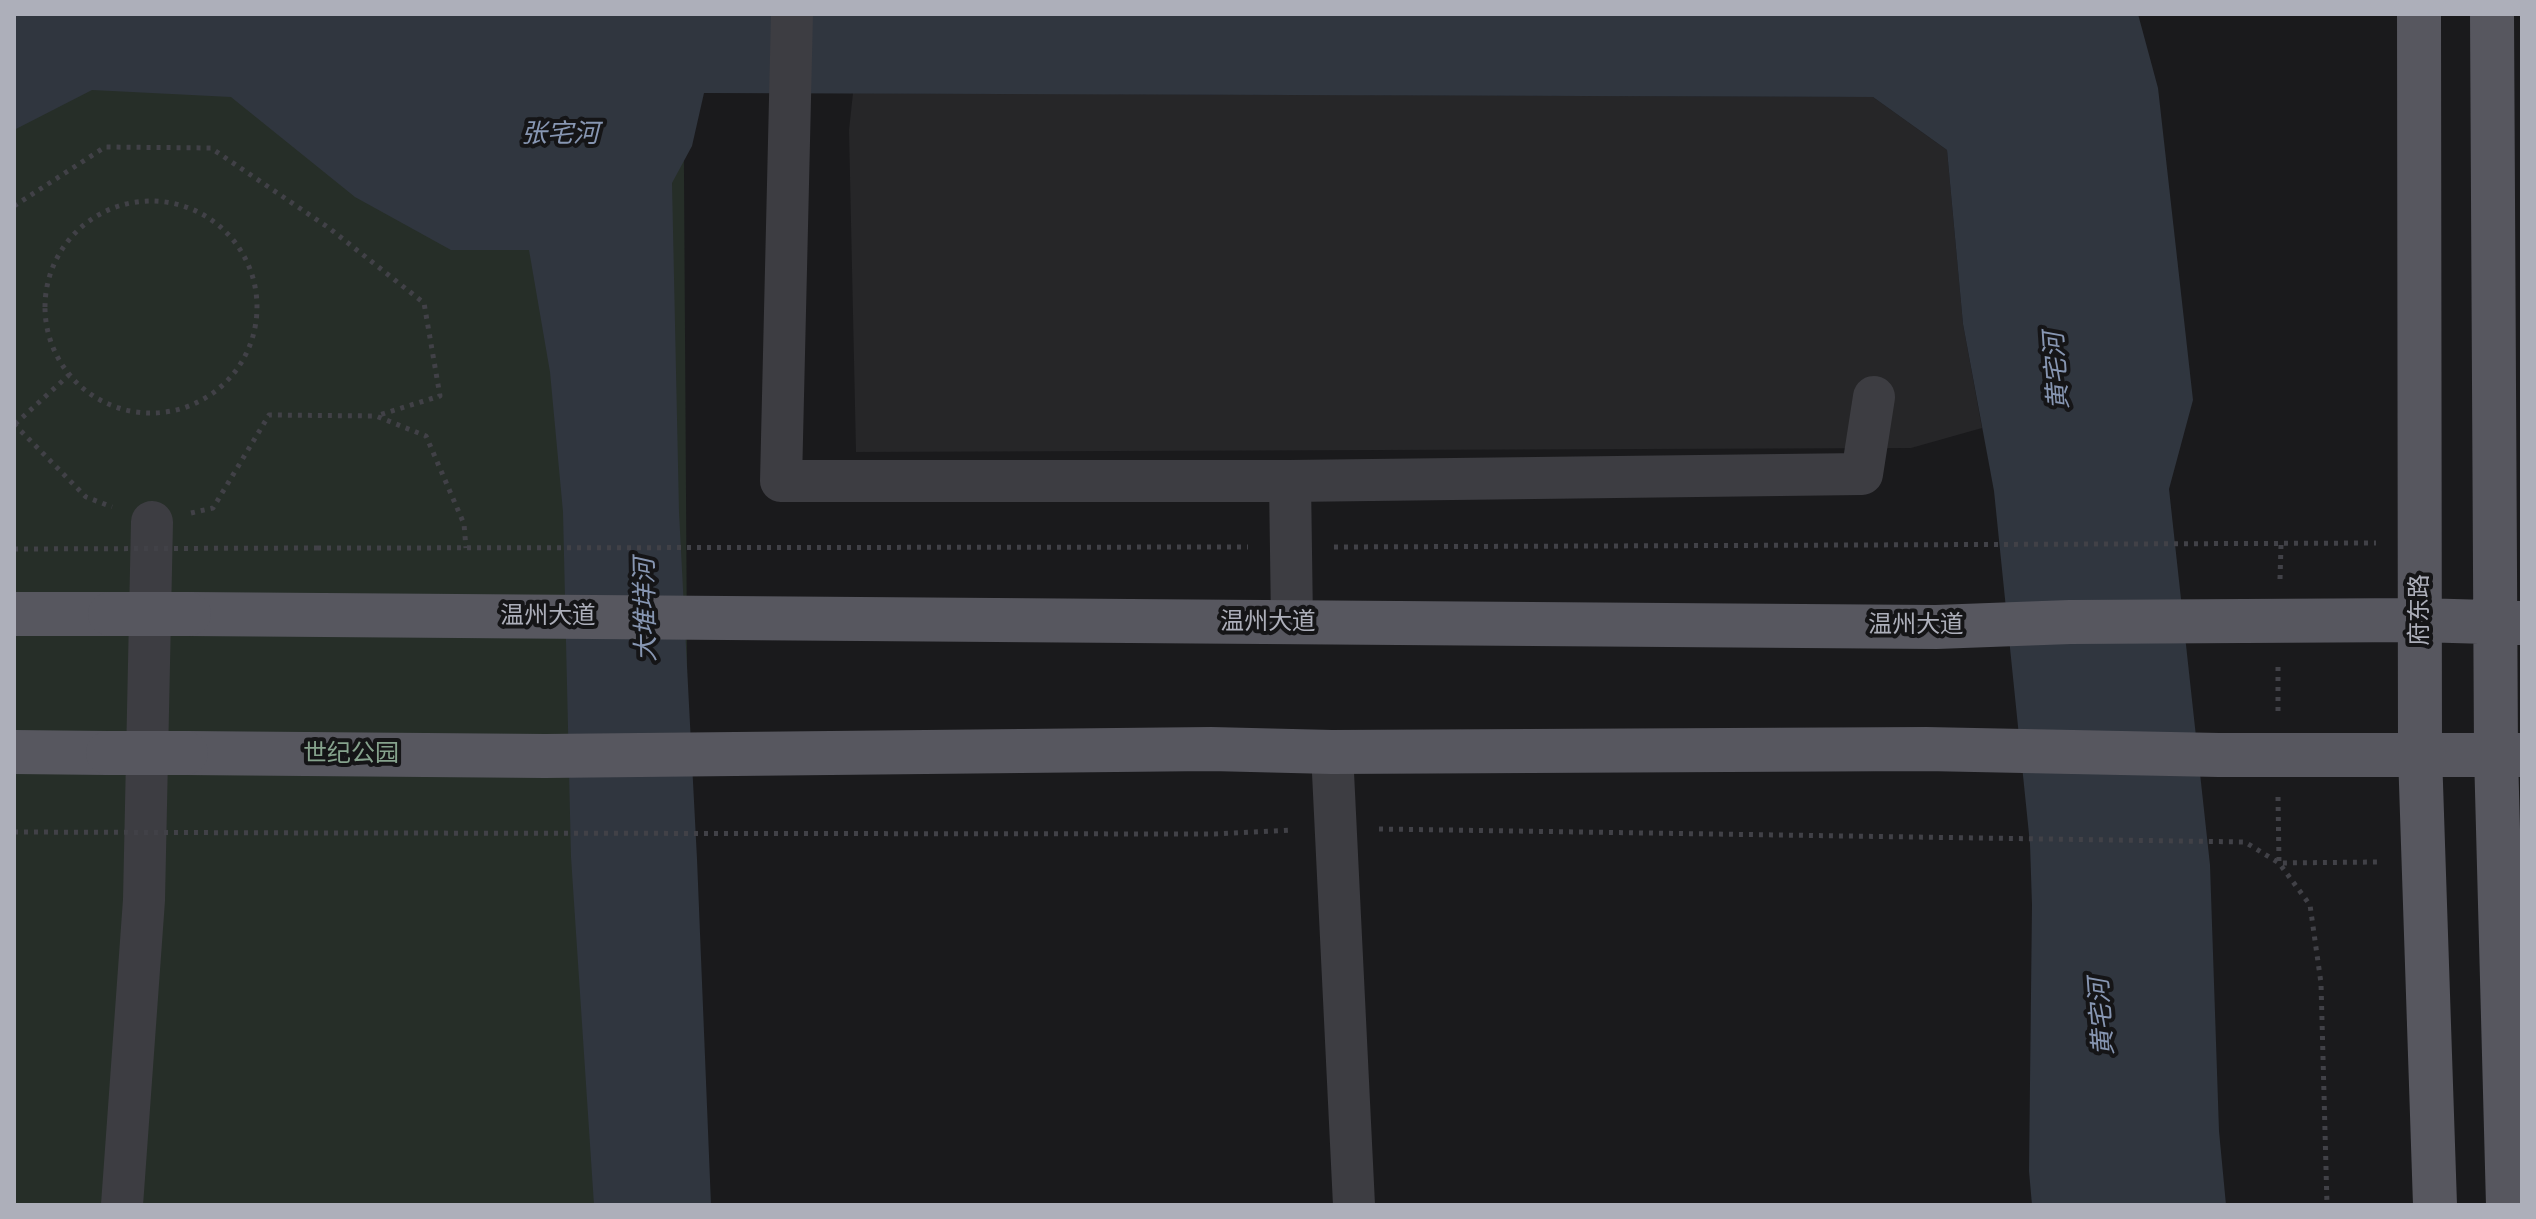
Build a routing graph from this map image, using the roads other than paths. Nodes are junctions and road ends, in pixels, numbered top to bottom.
1 (792, 14) edge
2 (2419, 14) edge
3 (2492, 14) edge
4 (1874, 397) dead end
5 (1290, 481) junction
6 (152, 522) road end
7 (14, 614) edge
8 (2419, 620) junction
9 (1292, 622) junction
10 (2509, 623) edge
11 (14, 752) edge
12 (1332, 752) junction
13 (2420, 754) junction
14 (2509, 754) edge
15 (122, 1205) edge
16 (1354, 1205) edge
17 (2435, 1205) edge
18 (2508, 1205) edge

1 - 5 street
2 - 8 main road, 府东路
3 - 10 main road
4 - 5 street
5 - 9 street
6 - 15 street
7 - 9 main road, 温州大道, bridge
8 - 9 main road, 温州大道
8 - 10 main road, 温州大道
8 - 13 main road, 府东路
10 - 14 main road
11 - 12 main road, bridge
12 - 13 main road
12 - 16 street
13 - 14 main road
13 - 17 main road, 府东路
14 - 18 main road

